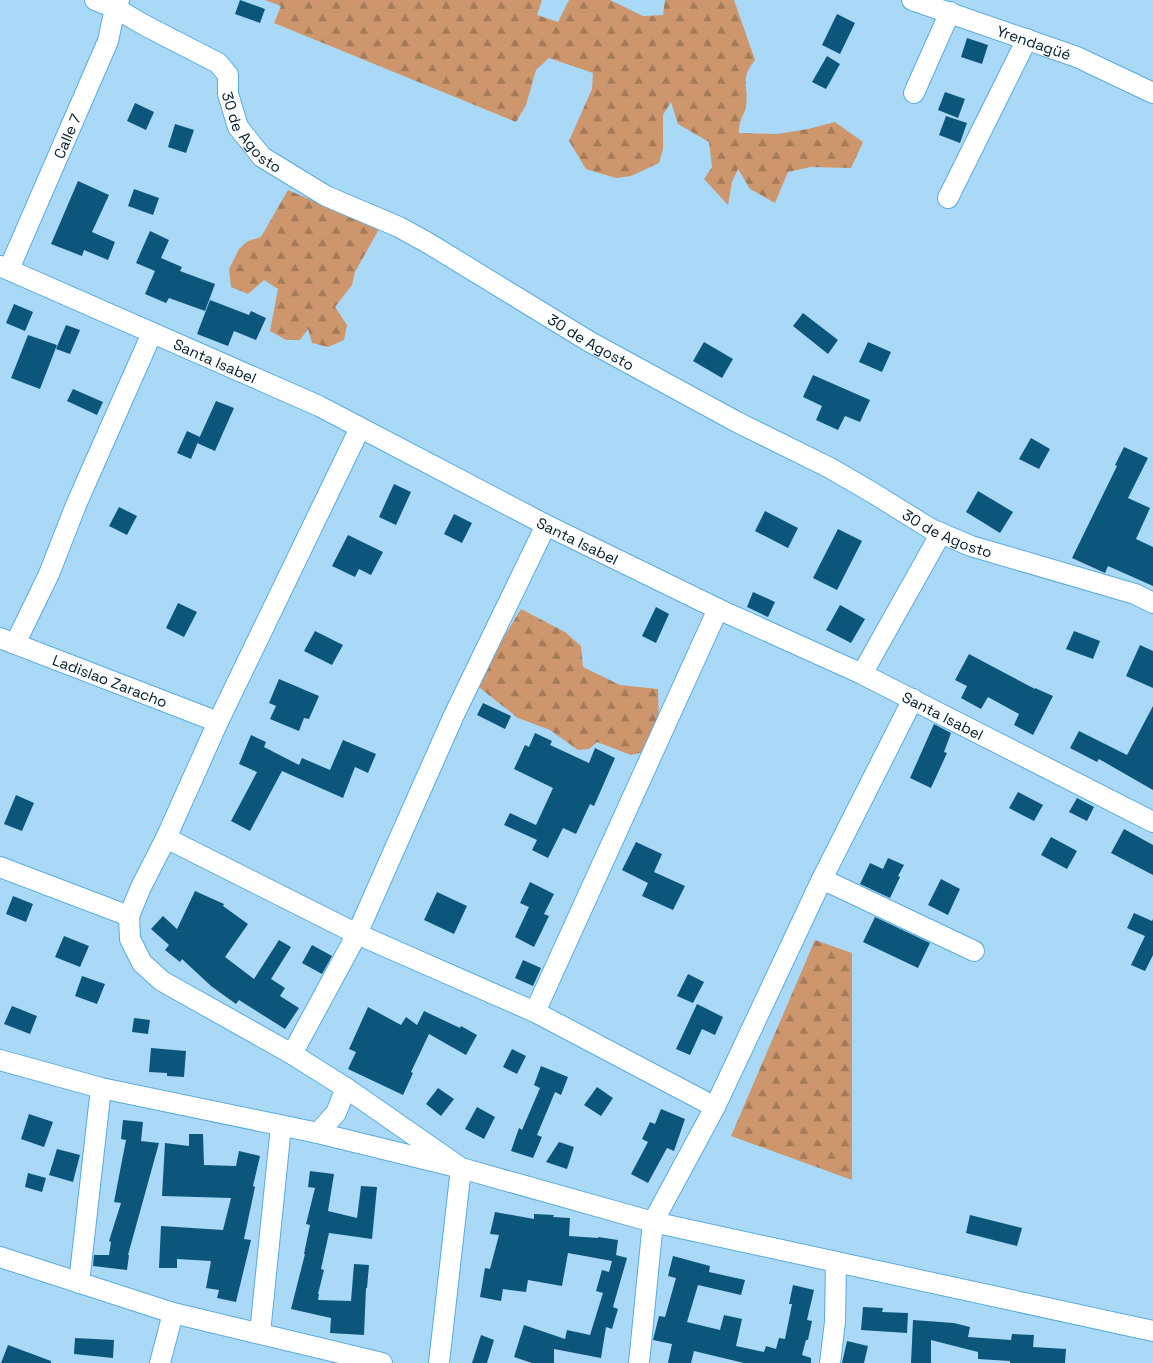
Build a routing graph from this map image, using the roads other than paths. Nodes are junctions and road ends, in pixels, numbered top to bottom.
1 (95, 0) edge
2 (912, 0) edge
3 (117, 4) edge
4 (950, 12) junction
5 (1027, 39) junction
6 (914, 93) dead end
7 (1153, 93) edge
8 (948, 198) dead end
9 (5, 268) edge
10 (152, 333) junction
11 (360, 428) junction
12 (546, 525) junction
13 (940, 533) junction
14 (1153, 603) edge
15 (718, 609) junction
16 (8, 641) edge
17 (862, 674) junction
18 (912, 699) junction
19 (218, 722) junction
20 (1153, 822) edge
21 (166, 838) junction
22 (0, 867) edge
23 (822, 879) junction
24 (129, 916) junction
25 (357, 934) junction
26 (974, 951) dead end
27 (535, 1012) junction
28 (292, 1054) junction
29 (0, 1060) edge
30 (101, 1088) junction
31 (346, 1088) junction
32 (714, 1107) junction
33 (280, 1126) junction
34 (318, 1133) junction
35 (461, 1168) junction
36 (653, 1222) junction
37 (0, 1257) edge
38 (836, 1262) junction
39 (79, 1284) junction
40 (173, 1312) junction
41 (1153, 1331) edge
42 (260, 1334) junction
43 (376, 1362) edge
44 (160, 1363) edge
45 (439, 1363) edge
46 (639, 1363) edge
47 (830, 1363) edge

1 - 3 street, 30 de Agosto
2 - 4 street, Yrendagüé
3 - 9 street, Calle 7
3 - 13 street, 30 de Agosto
4 - 5 street, Yrendagüé
4 - 6 street
5 - 7 street, Yrendagüé
5 - 8 street
9 - 10 street, Santa Isabel
10 - 11 street, Santa Isabel
10 - 16 street
11 - 12 street, Santa Isabel
11 - 19 street
12 - 15 street, Santa Isabel
12 - 25 street
13 - 14 street, 30 de Agosto
13 - 17 street
15 - 17 street, Santa Isabel
15 - 27 street
16 - 19 street, Ladislao Zaracho
17 - 18 street, Santa Isabel
18 - 20 street, Santa Isabel
18 - 23 street
19 - 21 street
21 - 24 street
21 - 25 street
22 - 24 street
23 - 26 street
23 - 32 street
24 - 28 street
25 - 27 street
25 - 28 street
27 - 32 street
28 - 31 street
29 - 30 street
30 - 33 street
30 - 39 street
31 - 34 street
31 - 35 street
32 - 36 street
33 - 34 street
33 - 42 street
34 - 35 street
35 - 36 street
35 - 45 street
36 - 38 street
36 - 46 street
37 - 39 street
38 - 41 street
38 - 47 street
39 - 40 street
40 - 42 street
40 - 44 street
42 - 43 street

